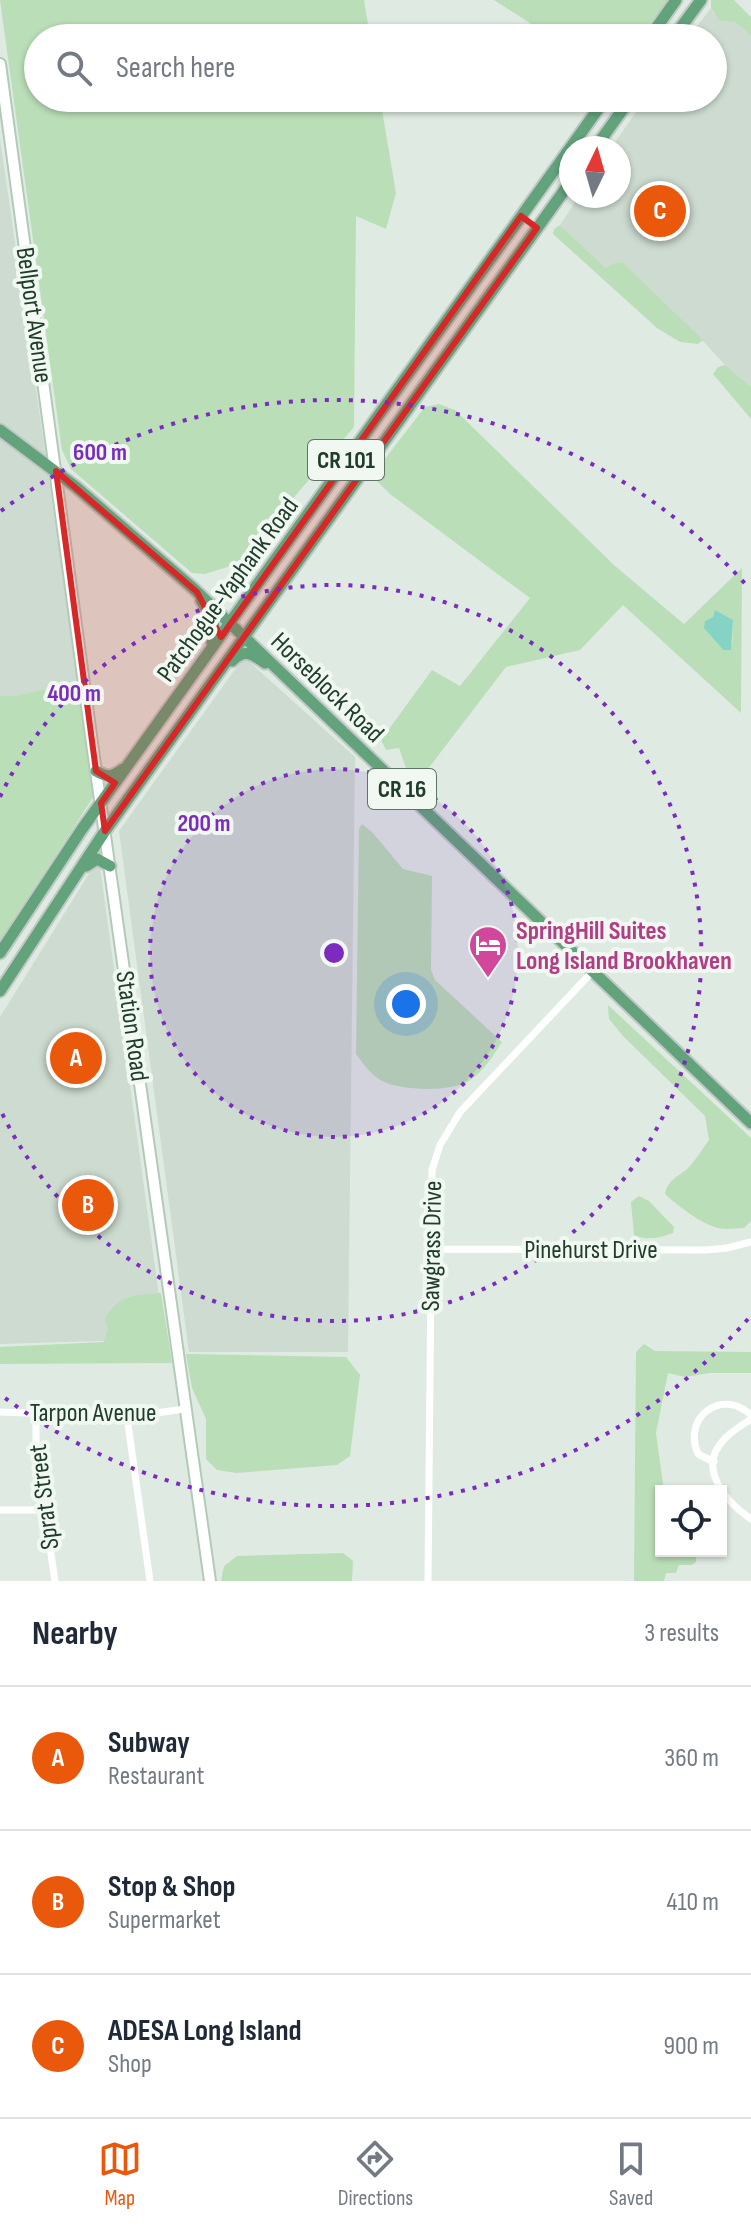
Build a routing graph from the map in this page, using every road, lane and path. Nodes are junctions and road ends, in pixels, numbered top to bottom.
1 (676, 0) edge
2 (686, 0) edge
3 (698, 0) edge
4 (690, 15) junction
5 (659, 24) edge
6 (683, 24) edge
7 (0, 64) edge
8 (596, 112) edge
9 (621, 112) edge
10 (604, 136) edge
11 (559, 198) edge
12 (521, 216) junction
13 (537, 228) junction
14 (416, 363) junction
15 (432, 375) junction
16 (0, 430) edge
17 (56, 471) junction
18 (258, 583) junction
19 (199, 594) junction
20 (260, 615) junction
21 (230, 623) junction
22 (245, 636) junction
23 (207, 654) junction
24 (284, 674) junction
25 (215, 678) junction
26 (127, 766) junction
27 (96, 771) junction
28 (101, 803) junction
29 (105, 831) junction
30 (110, 866) junction
31 (67, 887) junction
32 (0, 953) edge
33 (593, 971) junction
34 (0, 991) edge
35 (751, 1123) edge
36 (751, 1242) edge
37 (429, 1249) junction
38 (185, 1409) junction
39 (0, 1412) edge
40 (36, 1412) junction
41 (127, 1417) junction
42 (751, 1417) edge
43 (714, 1462) junction
44 (0, 1510) edge
45 (44, 1510) junction
46 (751, 1519) edge
47 (55, 1581) edge
48 (150, 1581) edge
49 (210, 1581) edge
50 (428, 1581) edge

1 - 5 main road
2 - 4 main road
3 - 4 main road
4 - 6 main road
7 - 17 main road, Bellport Avenue
8 - 12 main road, Patchogue-Yaphank Road / CR 101
9 - 10 main road
11 - 13 main road, Patchogue-Yaphank Road / CR 101
12 - 13 main road
12 - 14 main road, Patchogue-Yaphank Road / CR 101
13 - 15 main road, Patchogue-Yaphank Road / CR 101
14 - 15 main road
14 - 18 main road, Patchogue-Yaphank Road / CR 101
15 - 20 main road, Patchogue-Yaphank Road / CR 101
16 - 17 main road, Horseblock Road / CR 16
17 - 19 main road, Horseblock Road / CR 16
17 - 27 main road, Station Road
18 - 19 main road
18 - 21 main road, Patchogue-Yaphank Road / CR 101
19 - 21 main road, Horseblock Road / CR 16
19 - 23 main road
20 - 22 main road, Patchogue-Yaphank Road / CR 101
20 - 24 main road
21 - 22 main road, Horseblock Road / CR 16
21 - 23 main road, Patchogue-Yaphank Road / CR 101
22 - 24 main road, Horseblock Road / CR 16
22 - 25 main road, Patchogue-Yaphank Road / CR 101
23 - 26 main road, Patchogue-Yaphank Road / CR 101
24 - 25 main road
24 - 33 main road, Horseblock Road / CR 16
25 - 29 main road, Patchogue-Yaphank Road / CR 101
26 - 27 main road
26 - 28 main road, Patchogue-Yaphank Road / CR 101
27 - 28 main road, Station Road
28 - 29 main road, Station Road
28 - 32 main road, Patchogue-Yaphank Road / CR 101
29 - 30 main road, Station Road
29 - 31 main road, Patchogue-Yaphank Road / CR 101
30 - 31 main road
30 - 38 main road, Station Road
31 - 34 main road, CR 101
33 - 35 main road, Horseblock Road / CR 16
33 - 37 street, Sawgrass Drive
36 - 37 street, Pinehurst Drive
37 - 50 street, Sawgrass Drive
38 - 41 street, Tarpon Avenue
38 - 49 main road, Station Road
39 - 40 street, Tarpon Avenue
40 - 41 street, Tarpon Avenue
40 - 45 street, Sprat Street
41 - 48 street
42 - 43 street
42 - 43 street
43 - 46 street
44 - 45 street
45 - 47 street, Sprat Street

